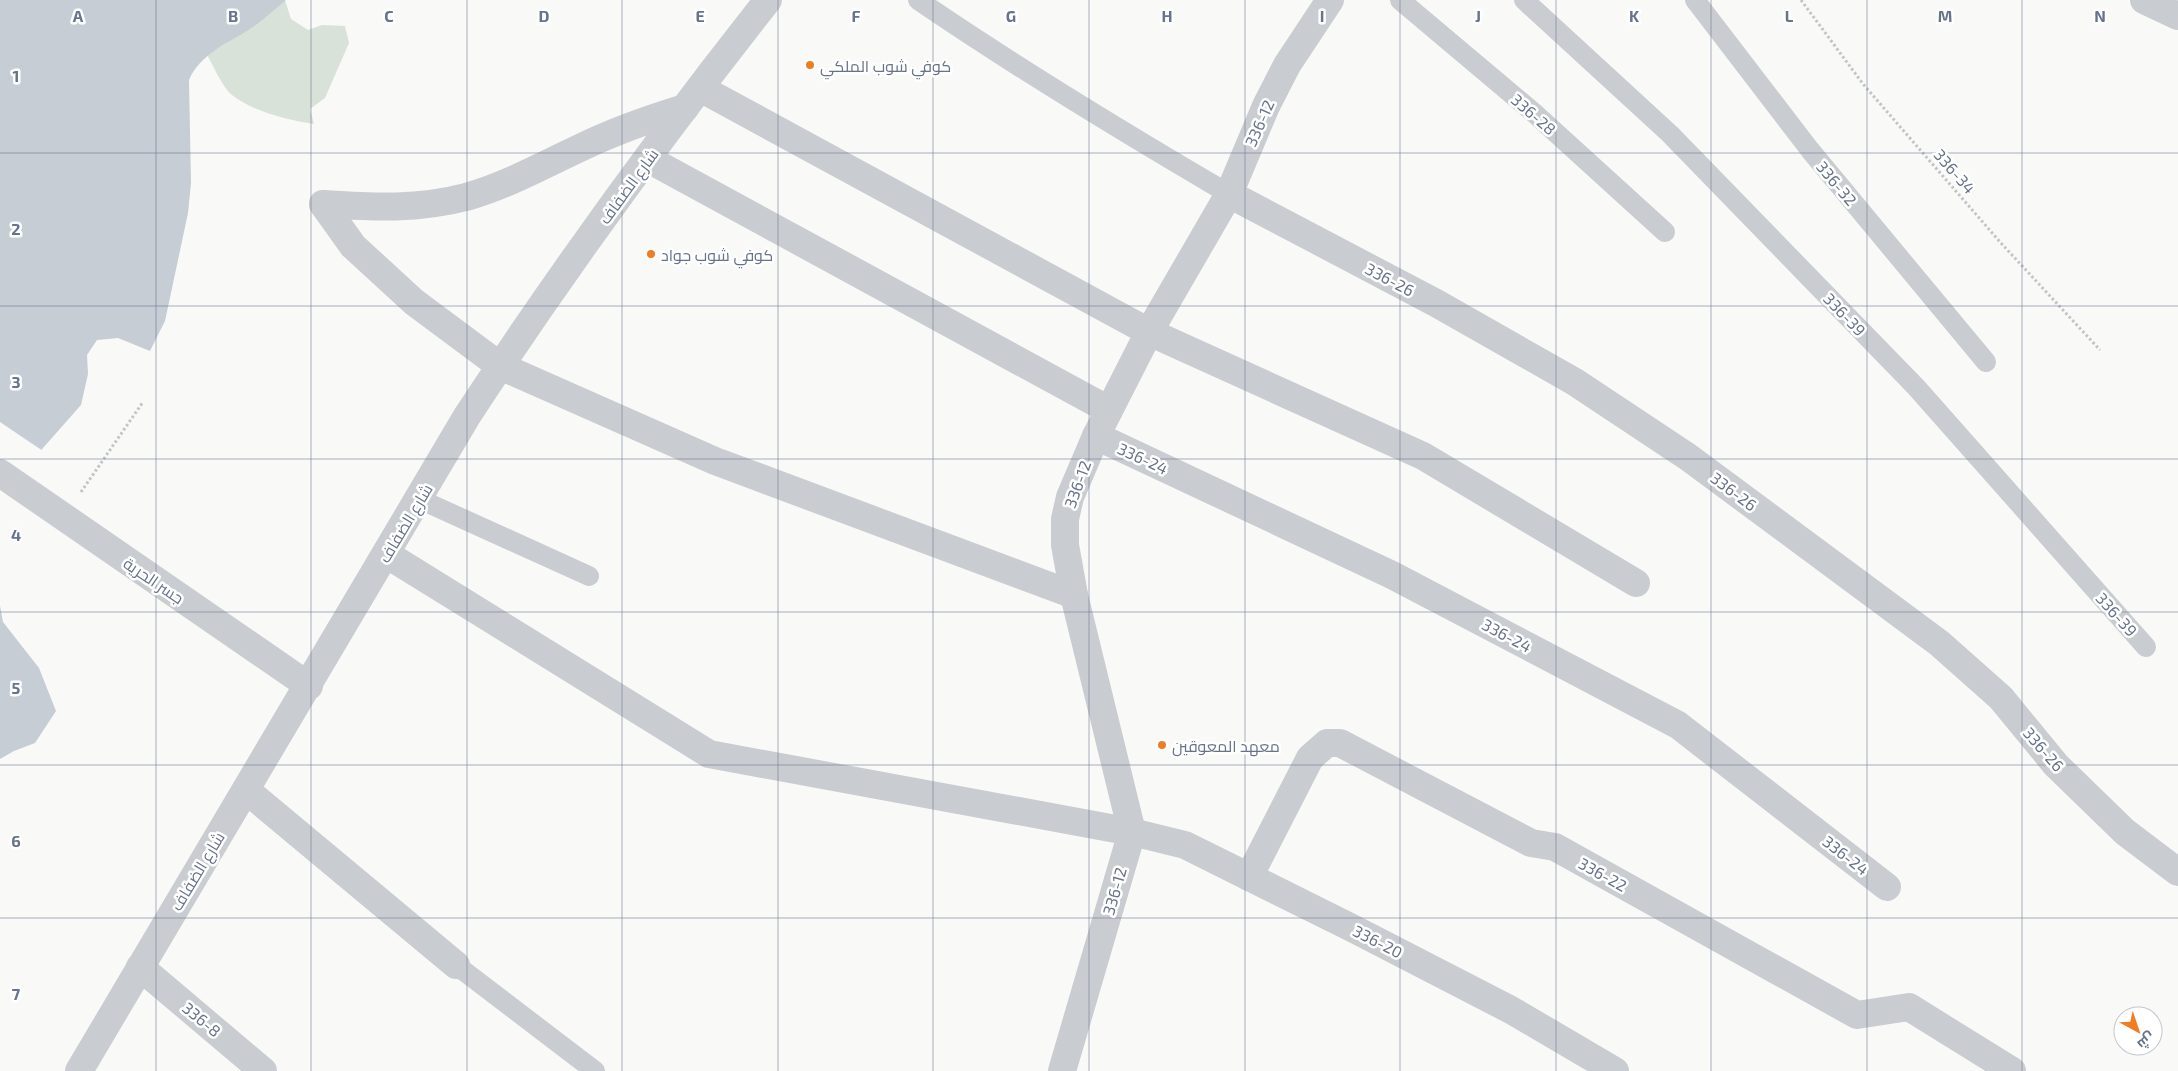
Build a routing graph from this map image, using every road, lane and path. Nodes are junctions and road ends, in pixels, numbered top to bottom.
1 (768, 0) edge
2 (918, 0) edge
3 (1330, 0) edge
4 (1400, 0) edge
5 (1524, 0) edge
6 (1695, 0) edge
7 (1801, 0) edge
8 (2144, 0) edge
9 (2178, 16) edge
10 (692, 98) junction
11 (648, 158) junction
12 (1229, 194) junction
13 (1665, 232) dead end
14 (1149, 332) junction
15 (2100, 350) dead end
16 (1986, 362) dead end
17 (500, 366) junction
18 (143, 402) dead end
19 (1109, 410) junction
20 (1096, 436) junction
21 (0, 473) edge
22 (419, 500) junction
23 (63, 517) junction
24 (386, 554) junction
25 (589, 576) dead end
26 (1636, 583) dead end
27 (1074, 595) junction
28 (2146, 648) dead end
29 (309, 686) junction
30 (246, 790) junction
31 (1132, 832) junction
32 (2178, 872) edge
33 (1249, 877) junction
34 (1887, 887) dead end
35 (456, 965) joint
36 (140, 967) junction
37 (79, 1071) edge
38 (263, 1071) edge
39 (595, 1071) edge
40 (1062, 1071) edge
41 (1615, 1071) edge
42 (2012, 1071) edge

1 - 10 street, شارع الضفاف
2 - 12 lane
3 - 12 street, 336-12
4 - 13 lane, 336-28
5 - 28 lane, 336-39
6 - 16 lane, 336-32
7 - 15 path, 336-34
8 - 9 street
10 - 11 street, شارع الضفاف
10 - 14 street
10 - 17 street
11 - 17 street, شارع الضفاف
11 - 19 street
12 - 14 street, 336-12
12 - 32 street, 336-26
14 - 19 street, 336-12
14 - 26 street
17 - 22 street, شارع الضفاف
17 - 27 street
18 - 23 path
19 - 20 street, 336-12
20 - 27 street, 336-12
20 - 34 street, 336-24
21 - 23 street, جسر الحرية
22 - 24 street, شارع الضفاف
22 - 25 lane
23 - 29 street, جسر الحرية
24 - 29 street, شارع الضفاف
24 - 31 street, 336-20
27 - 31 street, 336-12
29 - 30 street, شارع الضفاف
30 - 35 street
30 - 36 street, شارع الضفاف
31 - 33 street, 336-20
31 - 40 street, 336-12
33 - 41 street, 336-20
33 - 42 street, 336-22
35 - 39 lane
36 - 37 street, شارع الضفاف
36 - 38 street, 336-8

